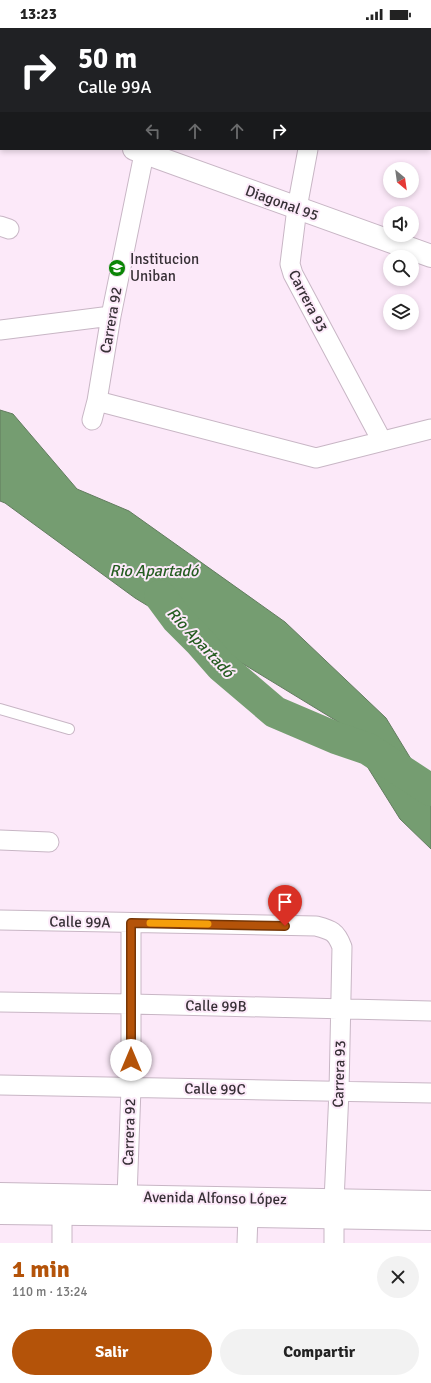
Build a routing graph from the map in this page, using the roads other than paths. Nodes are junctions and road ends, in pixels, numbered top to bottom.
1 (141, 150) edge
2 (308, 150) edge
3 (297, 208) junction
4 (431, 256) edge
5 (111, 316) junction
6 (0, 330) edge
7 (97, 401) junction
8 (92, 420) dead end
9 (431, 429) edge
10 (382, 442) junction
11 (0, 709) edge
12 (69, 729) dead end
13 (0, 840) edge
14 (49, 842) dead end
15 (0, 920) edge
16 (131, 923) junction
17 (342, 947) joint
18 (0, 1002) edge
19 (131, 1004) junction
20 (341, 1009) junction
21 (431, 1011) edge
22 (0, 1085) edge
23 (131, 1088) junction
24 (339, 1092) junction
25 (431, 1093) edge
26 (0, 1194) edge
27 (126, 1197) junction
28 (431, 1202) edge
29 (62, 1205) junction
30 (334, 1209) junction
31 (0, 1213) edge
32 (248, 1216) junction
33 (431, 1219) edge
34 (62, 1243) edge
35 (247, 1243) edge
36 (334, 1243) edge

1 - 3 street, Diagonal 95
1 - 5 street, Carrera 92
2 - 3 street, Carrera 93
3 - 4 street, Diagonal 95
3 - 10 street, Carrera 93
5 - 6 street
5 - 7 street, Carrera 92
7 - 8 street, Carrera 92
7 - 10 street
9 - 10 street
11 - 12 lane
13 - 14 street
15 - 16 street, Calle 99A
16 - 17 street, Calle 99A
16 - 19 street, Carrera 92
17 - 20 street, Carrera 93
18 - 19 street, Calle 99B
19 - 20 street, Calle 99B
19 - 23 street, Carrera 92
20 - 21 street, Calle 99B
20 - 24 street, Carrera 93
22 - 23 street, Calle 99C
23 - 24 street, Calle 99C
23 - 27 street, Carrera 92
24 - 25 street, Calle 99C
24 - 30 street, Carrera 93
26 - 29 street, Avenida Alfonso López
27 - 29 street, Avenida Alfonso López
27 - 30 street, Avenida Alfonso López
28 - 30 street, Avenida Alfonso López
29 - 31 street, Avenida Alfonso López
29 - 32 street, Avenida Alfonso López
29 - 34 street
30 - 32 street, Avenida Alfonso López
30 - 33 street, Avenida Alfonso López
30 - 36 street, Carrera 93
32 - 35 street

